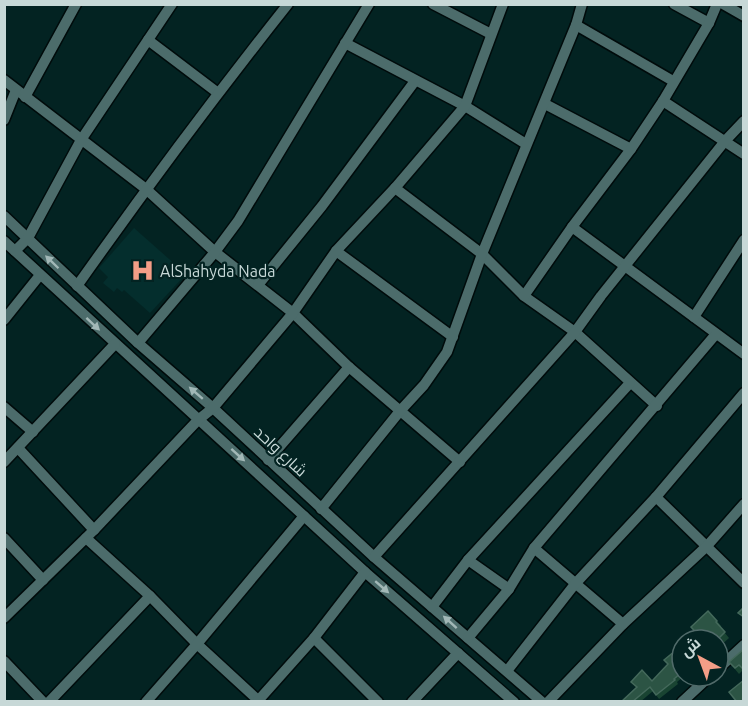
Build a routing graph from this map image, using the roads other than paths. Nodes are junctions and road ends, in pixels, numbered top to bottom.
1 (76, 4) edge
2 (172, 4) edge
3 (288, 4) edge
4 (369, 4) edge
5 (433, 4) edge
6 (503, 4) edge
7 (582, 4) edge
8 (674, 4) edge
9 (717, 4) edge
10 (723, 4) edge
11 (744, 16) edge
12 (709, 23) junction
13 (576, 25) junction
14 (491, 34) junction
15 (148, 40) junction
16 (345, 43) junction
17 (4, 80) edge
18 (415, 81) junction
19 (674, 81) junction
20 (218, 93) junction
21 (21, 94) junction
22 (663, 101) junction
23 (544, 104) junction
24 (465, 106) junction
25 (4, 120) edge
26 (744, 121) edge
27 (81, 140) junction
28 (724, 141) junction
29 (526, 144) junction
30 (631, 149) junction
31 (744, 154) edge
32 (395, 188) junction
33 (146, 189) junction
34 (4, 216) edge
35 (572, 227) junction
36 (28, 238) junction
37 (4, 241) edge
38 (743, 242) edge
39 (15, 251) junction
40 (336, 251) junction
41 (215, 252) junction
42 (482, 254) junction
43 (626, 266) junction
44 (40, 275) junction
45 (258, 285) junction
46 (77, 286) junction
47 (524, 296) junction
48 (293, 313) junction
49 (693, 317) junction
50 (4, 320) edge
51 (575, 332) junction
52 (716, 334) junction
53 (453, 338) junction
54 (115, 344) junction
55 (138, 344) junction
56 (742, 350) edge
57 (349, 367) junction
58 (630, 383) junction
59 (744, 393) edge
60 (657, 406) junction
61 (4, 407) edge
62 (213, 408) junction
63 (400, 411) junction
64 (198, 420) junction
65 (33, 432) junction
66 (18, 448) junction
67 (268, 460) junction
68 (4, 462) edge
69 (460, 462) junction
70 (656, 497) junction
71 (744, 504) edge
72 (321, 509) junction
73 (304, 516) junction
74 (90, 534) junction
75 (4, 538) edge
76 (707, 546) junction
77 (534, 549) junction
78 (374, 557) junction
79 (468, 560) junction
80 (365, 572) junction
81 (43, 580) junction
82 (744, 583) edge
83 (575, 584) junction
84 (509, 589) junction
85 (150, 596) junction
86 (432, 607) junction
87 (4, 618) edge
88 (623, 624) junction
89 (314, 638) junction
90 (468, 639) junction
91 (197, 644) junction
92 (744, 645) edge
93 (458, 653) junction
94 (730, 658) edge
95 (4, 661) edge
96 (507, 671) junction
97 (697, 688) edge
98 (258, 701) edge
99 (43, 702) edge
100 (49, 702) edge
101 (146, 702) edge
102 (378, 702) edge
103 (412, 702) edge
104 (514, 702) edge
105 (542, 702) edge
106 (548, 702) edge
107 (682, 702) edge

1 - 21 street
2 - 15 street
3 - 20 street
4 - 16 street
5 - 14 street
6 - 14 street
7 - 13 street
8 - 12 street
9 - 12 street
10 - 11 street
12 - 19 street
13 - 19 street
13 - 23 street
14 - 24 street
15 - 20 street
15 - 27 street
16 - 18 street
16 - 41 street
17 - 21 street
18 - 24 street
18 - 45 street
19 - 22 street
20 - 33 street
21 - 25 street
21 - 27 street
22 - 28 street
22 - 30 street
23 - 29 street
23 - 30 street
24 - 29 street
24 - 32 street
26 - 28 street
27 - 33 street
27 - 36 street
28 - 31 street
28 - 43 street
29 - 42 street
30 - 35 street
32 - 40 street
32 - 42 street
33 - 41 street
33 - 46 street
34 - 36 street, شارع واحد
35 - 43 street
35 - 47 street
36 - 39 street
46 -> 36 street, شارع واحد
37 - 39 street, شارع واحد
38 - 49 street
39 - 44 street, شارع واحد
40 - 48 street
40 - 53 street
41 - 45 street
41 - 55 street
42 - 47 street
42 - 53 street
43 - 49 street
43 - 51 street
44 - 50 street
44 -> 54 street, شارع واحد
45 - 48 street
46 - 55 street, شارع واحد
47 - 51 street
48 - 57 street
48 - 62 street
49 - 52 street
51 - 58 street
51 - 69 street
52 - 56 street
52 - 60 street
53 - 63 street
54 - 64 street, شارع واحد
54 - 65 street
62 -> 55 street, شارع واحد
57 - 63 street
57 - 67 street
58 - 60 street
58 - 79 street
59 - 70 street
60 - 77 street
61 - 65 street
62 - 64 street
62 - 67 street, شارع واحد
63 - 69 street
63 - 72 street
64 -> 73 street, شارع واحد
64 - 74 street
65 - 66 street
66 - 68 street
66 - 74 street
67 - 72 street, شارع واحد
69 - 78 street
70 - 76 street
70 - 83 street
71 - 76 street
72 - 78 street, شارع واحد
73 - 80 street, شارع واحد
73 - 91 street
74 - 81 street
74 - 85 street
75 - 81 street
76 - 82 street
76 - 88 street
77 - 83 street
77 - 84 street
78 - 86 street, شارع واحد
79 - 84 street
79 - 86 street
80 - 89 street
80 -> 93 street, شارع واحد
81 - 87 street
83 - 88 street
83 - 96 street
84 - 90 street
85 - 91 street
85 - 100 street
90 -> 86 street, شارع واحد
88 - 106 street
89 - 98 street
89 - 102 street
90 - 96 street, شارع واحد
91 - 98 street
91 - 101 street
92 - 94 street
93 - 103 street
93 - 104 street, شارع واحد
95 - 99 street
96 - 105 street, شارع واحد
97 - 107 street

